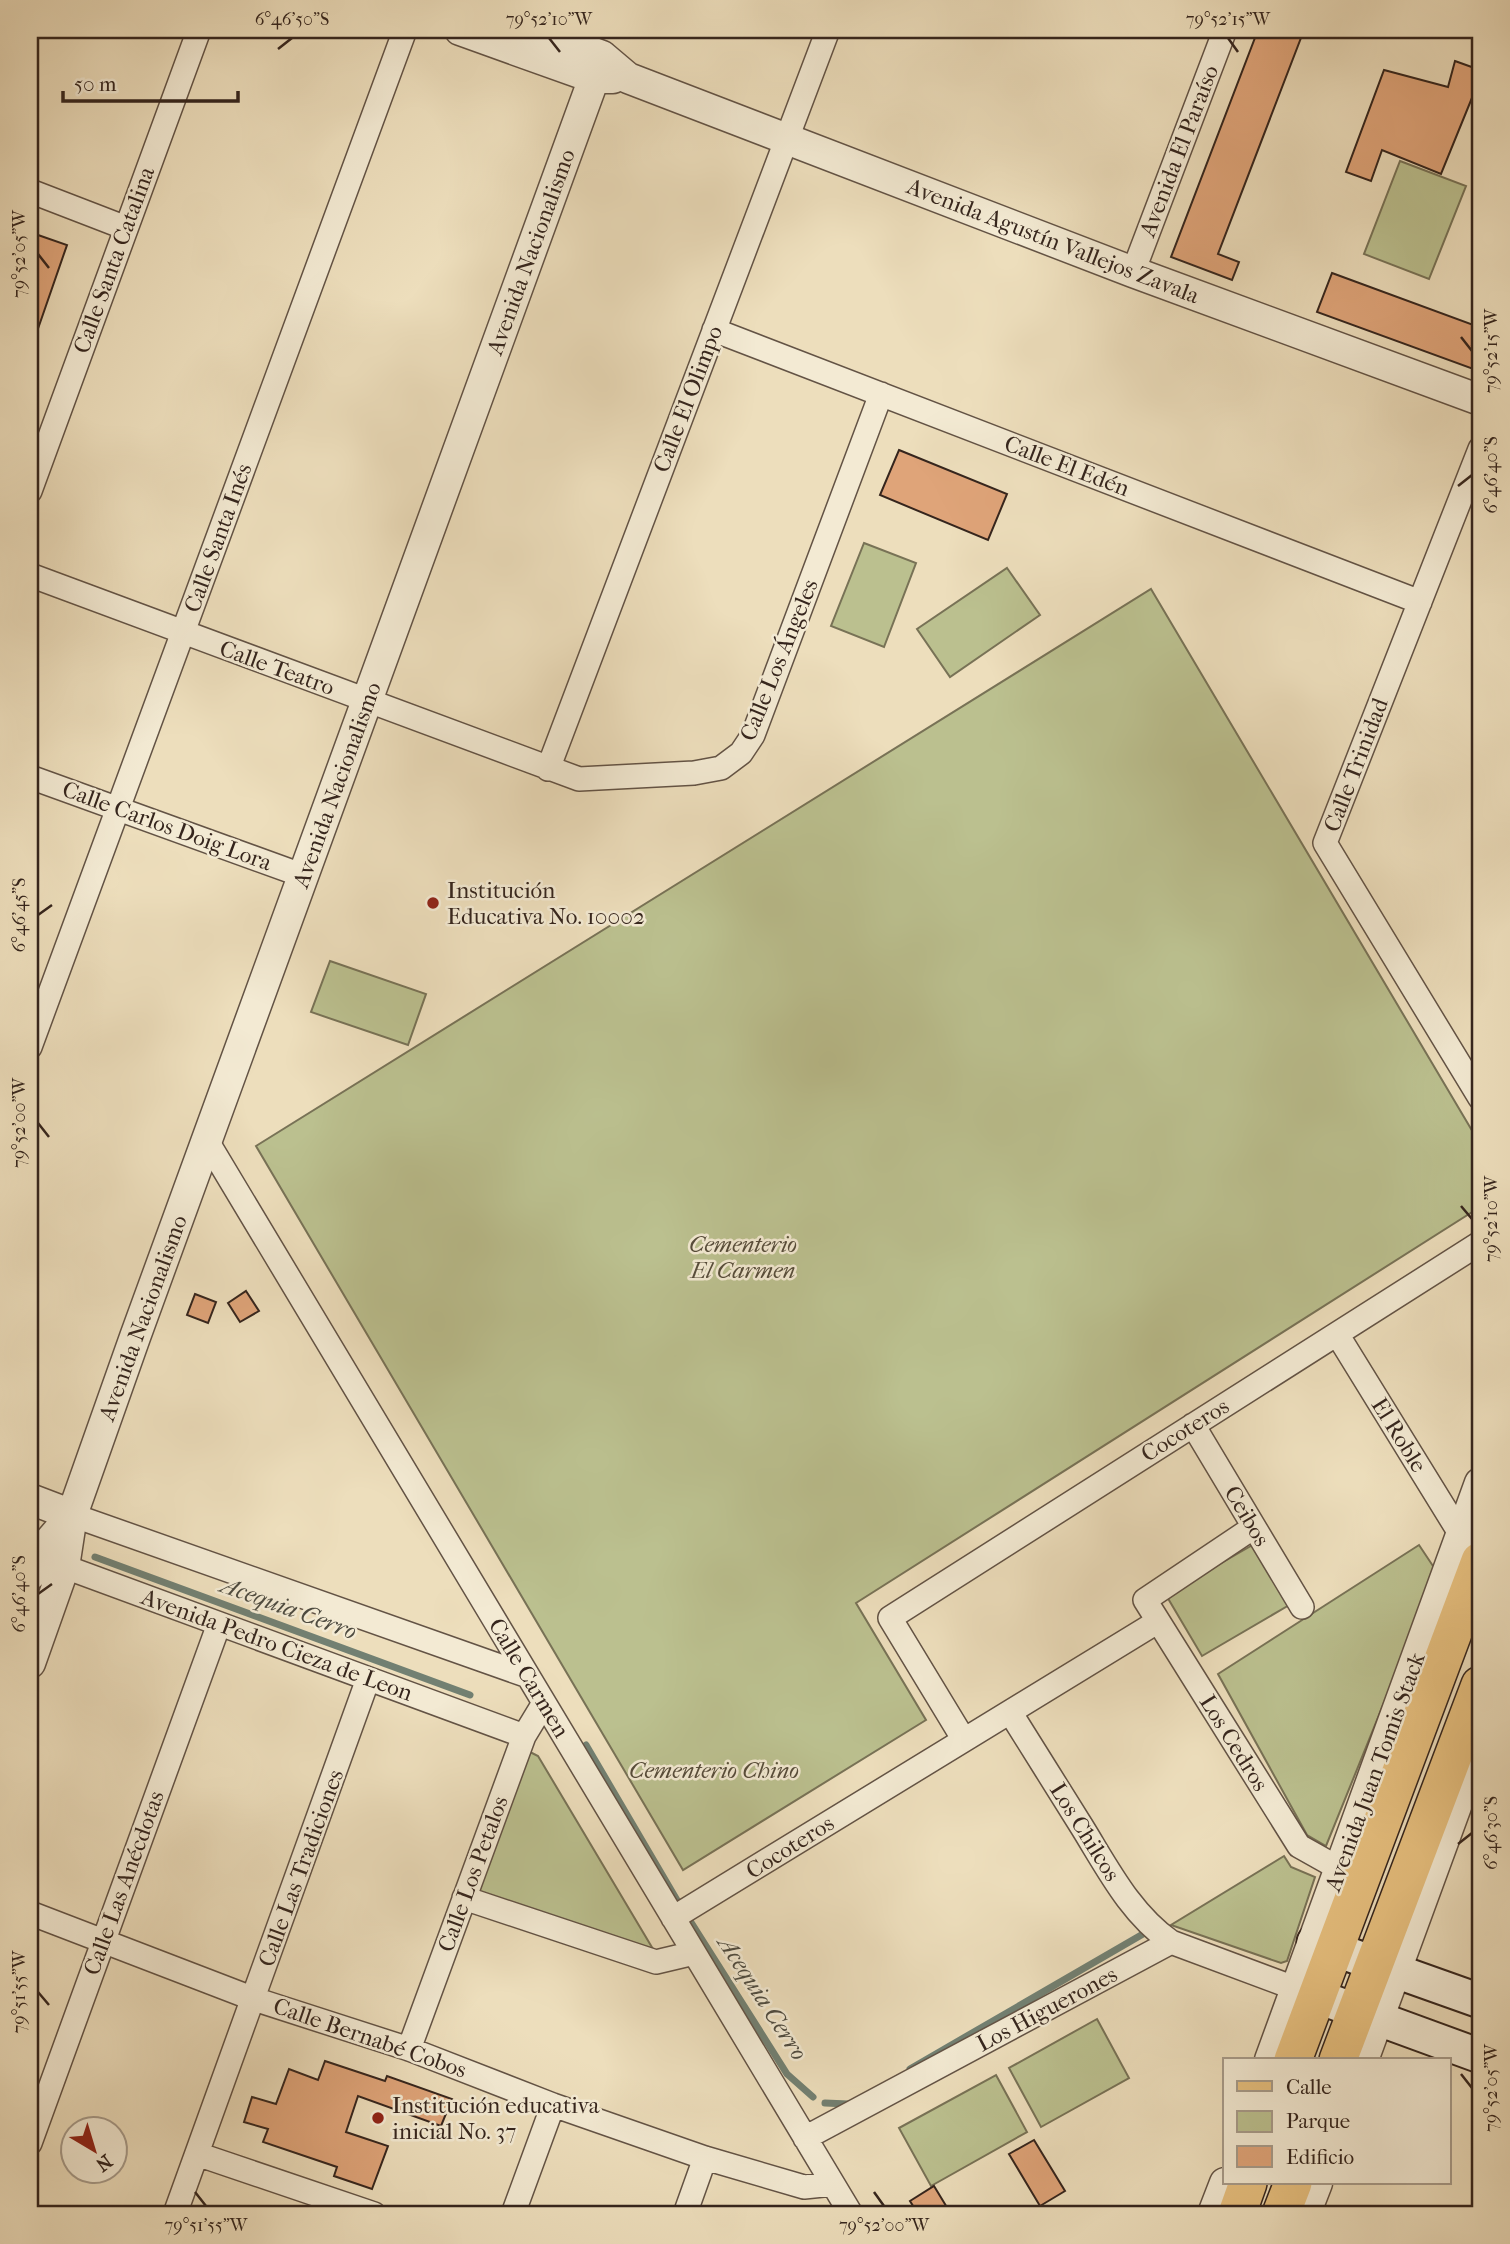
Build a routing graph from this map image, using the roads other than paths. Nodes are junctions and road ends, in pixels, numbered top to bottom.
1 (199, 30) edge
2 (405, 30) edge
3 (460, 30) edge
4 (533, 30) edge
5 (828, 30) edge
6 (1225, 30) edge
7 (598, 67) junction
8 (786, 139) junction
9 (30, 191) edge
10 (126, 228) junction
11 (1133, 272) junction
12 (714, 330) junction
13 (881, 394) junction
14 (1480, 400) edge
15 (1480, 449) edge
16 (30, 491) edge
17 (30, 575) edge
18 (1420, 602) junction
19 (183, 632) junction
20 (367, 701) junction
21 (548, 769) junction
22 (30, 777) edge
23 (118, 809) junction
24 (304, 876) junction
25 (30, 1047) edge
26 (1480, 1098) edge
27 (207, 1141) junction
28 (1480, 1242) edge
29 (1337, 1334) junction
30 (1193, 1425) junction
31 (1480, 1483) edge
32 (30, 1499) edge
33 (72, 1515) junction
34 (1254, 1527) junction
35 (1470, 1548) edge
36 (32, 1562) edge
37 (64, 1567) junction
38 (1302, 1607) dead end
39 (1157, 1622) junction
40 (219, 1624) junction
41 (30, 1663) edge
42 (528, 1676) junction
43 (368, 1679) junction
44 (1480, 1685) edge
45 (544, 1703) junction
46 (1010, 1712) junction
47 (524, 1736) junction
48 (964, 1740) junction
49 (1480, 1741) edge
50 (1471, 1795) edge
51 (1340, 1869) junction
52 (464, 1898) junction
53 (30, 1913) edge
54 (673, 1919) junction
55 (102, 1940) junction
56 (1171, 1942) junction
57 (1325, 1946) junction
58 (694, 1953) junction
59 (1385, 1966) junction
60 (1307, 1992) junction
61 (254, 1999) junction
62 (1480, 2001) edge
63 (1368, 2015) junction
64 (409, 2049) junction
65 (1480, 2056) edge
66 (1271, 2058) edge
67 (1293, 2058) edge
68 (1339, 2058) edge
69 (1363, 2058) edge
70 (553, 2105) junction
71 (805, 2138) junction
72 (30, 2143) edge
73 (197, 2154) junction
74 (705, 2158) junction
75 (833, 2184) junction
76 (1225, 2184) edge
77 (1248, 2184) edge
78 (1293, 2184) edge
79 (1317, 2184) edge
80 (175, 2214) edge
81 (374, 2214) edge
82 (513, 2214) edge
83 (685, 2214) edge
84 (851, 2214) edge
85 (1213, 2214) edge
86 (1237, 2214) edge
87 (1281, 2214) edge
88 (1305, 2214) edge

1 - 10 street, Calle Santa Catalina
2 - 19 street, Calle Santa Inés
3 - 7 street, Avenida Agustín Vallejos Zavala
4 - 7 street, Avenida Agustín Vallejos Zavala
5 - 8 street, Calle El Olimpo
6 - 11 street, Avenida El Paraíso
7 - 8 street, Avenida Agustín Vallejos Zavala
7 - 20 street, Avenida Nacionalismo
8 - 11 street, Avenida Agustín Vallejos Zavala
8 - 12 street, Calle El Olimpo
9 - 10 street
10 - 16 street, Calle Santa Catalina
11 - 14 street, Avenida Agustín Vallejos Zavala
12 - 13 street, Calle El Edén
12 - 21 street, Calle El Olimpo
13 - 18 street, Calle El Edén
13 - 21 street, Calle Los Ángeles
15 - 18 street, Calle Trinidad
17 - 19 street, Calle Teatro
18 - 26 street, Calle Trinidad
19 - 20 street, Calle Teatro
19 - 23 street, Calle Santa Inés
20 - 21 street, Calle Los Ángeles
20 - 24 street, Avenida Nacionalismo
22 - 23 street, Calle Carlos Doig Lora
23 - 24 street, Calle Carlos Doig Lora
23 - 25 street, Calle Santa Inés
24 - 27 street, Avenida Nacionalismo
27 - 33 street, Avenida Nacionalismo
27 - 42 street, Calle Carmen
28 - 29 street, Cocoteros
29 - 30 street, Cocoteros
29 - 35 street, El Roble
30 - 34 street, Ceibos
30 - 48 street, Cocoteros
31 - 35 street, Avenida Juan Tomis Stack
32 - 33 street
33 - 36 street
33 - 37 street
33 - 42 street
34 - 38 street, Ceibos
34 - 39 street, Los Cedros
35 - 51 street, Avenida Juan Tomis Stack
35 - 57 main road, Avenida Juan Tomis Stack
36 - 37 street, Avenida Pedro Cieza de Leon
37 - 40 street, Avenida Pedro Cieza de Leon
37 - 41 street
39 - 46 street, Cocoteros
39 - 51 street, Los Cedros
40 - 43 street, Avenida Pedro Cieza de Leon
40 - 55 street, Calle Las Anécdotas
42 - 45 street, Calle Carmen
43 - 47 street, Avenida Pedro Cieza de Leon
43 - 61 street, Calle Las Tradiciones
44 - 59 main road
45 - 47 street, Calle Los Petalos
45 - 54 street, Calle Carmen
46 - 48 street, Cocoteros
46 - 56 street, Los Chilcos
47 - 52 street, Calle Los Petalos
48 - 54 street, Cocoteros
49 - 50 street
50 - 59 street
51 - 57 street, Avenida Juan Tomis Stack
52 - 58 street
52 - 64 street, Calle Los Petalos
53 - 55 street, Calle Bernabé Cobos
54 - 58 street, Calle Carmen
55 - 61 street, Calle Bernabé Cobos
55 - 72 street, Calle Las Anécdotas
56 - 60 street
56 - 71 street, Los Higuerones
57 - 59 main road
57 - 60 main road, Avenida Juan Tomis Stack
58 - 71 street, Calle Carmen
59 - 62 main road
59 - 63 main road
60 - 63 main road
60 - 66 street, Avenida Juan Tomis Stack
60 - 67 main road, Avenida Juan Tomis Stack
61 - 64 street, Calle Bernabé Cobos
61 - 73 street, Calle Las Tradiciones
63 - 65 main road
63 - 68 main road
63 - 69 street
64 - 70 street, Calle Bernabé Cobos
70 - 74 street, Calle Bernabé Cobos
70 - 82 street
71 - 75 street, Calle Carmen
73 - 80 street, Calle Las Tradiciones
73 - 81 street
74 - 75 street, Calle Bernabé Cobos
74 - 83 street
75 - 84 street, Calle Carmen
76 - 85 street
77 - 86 main road
78 - 87 main road
79 - 88 street

